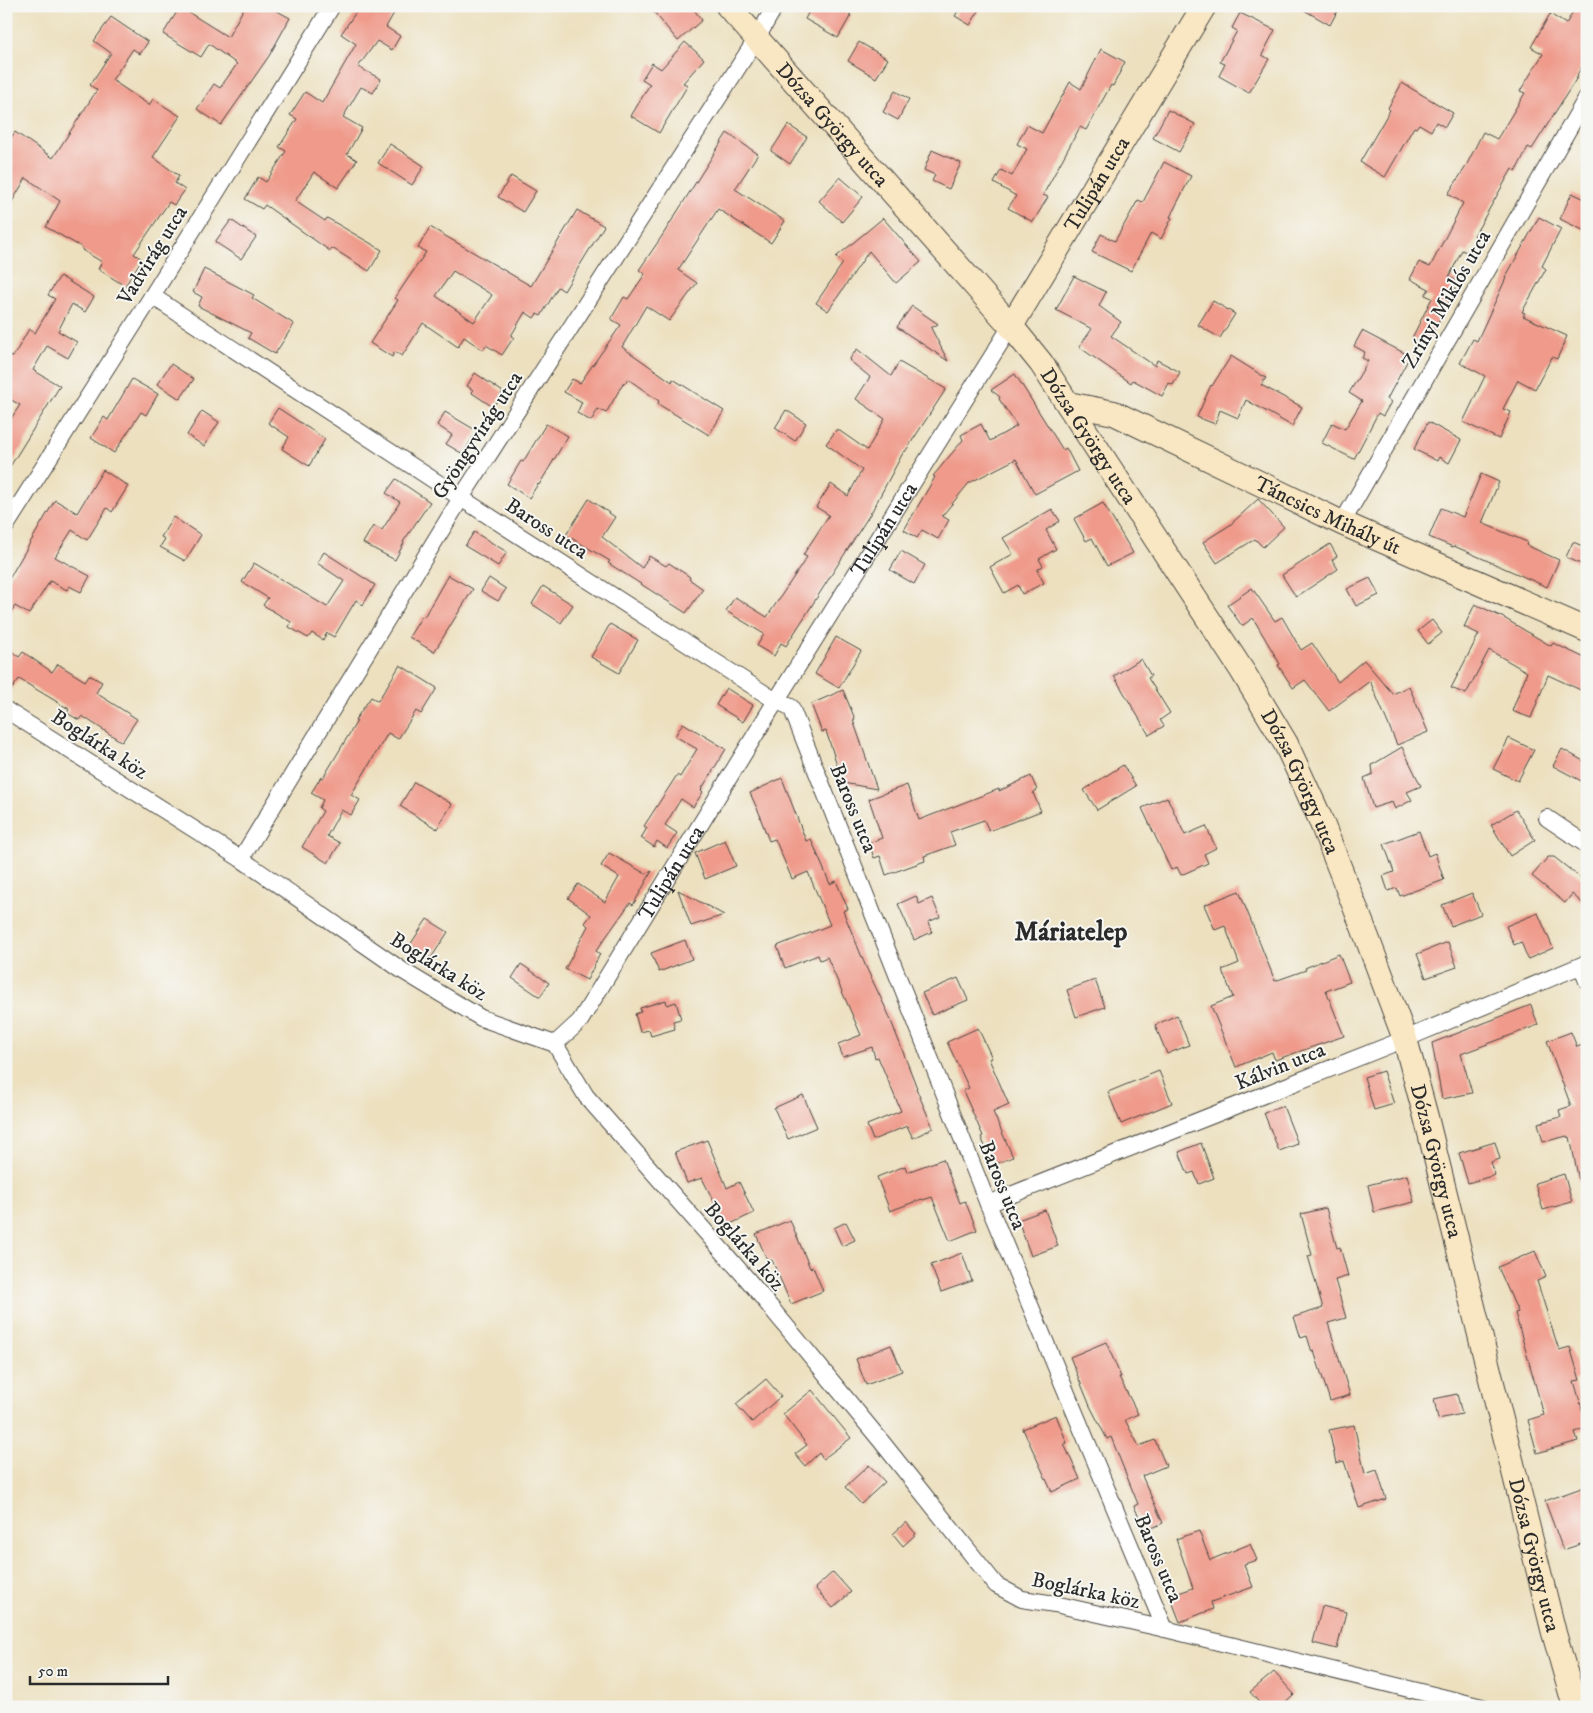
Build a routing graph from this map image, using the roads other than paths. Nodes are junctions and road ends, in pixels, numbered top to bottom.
1 (332, 6) edge
2 (728, 6) edge
3 (774, 6) edge
4 (1204, 6) edge
5 (756, 38) junction
6 (1587, 97) edge
7 (152, 296) junction
8 (1011, 326) junction
9 (1068, 404) junction
10 (461, 498) junction
11 (1342, 523) junction
12 (6, 526) edge
13 (1587, 630) edge
14 (776, 701) junction
15 (6, 710) edge
16 (1547, 818) dead end
17 (1587, 845) edge
18 (241, 859) junction
19 (1584, 964) edge
20 (1587, 981) edge
21 (1404, 1039) junction
22 (555, 1044) junction
23 (988, 1204) junction
24 (1165, 1629) junction
25 (1482, 1707) edge
26 (1575, 1707) edge

1 - 7 street, Vadvirág utca
2 - 5 main road, Dózsa György utca
3 - 5 street, Gyöngyvirág utca
4 - 8 main road, Tulipán utca
5 - 8 main road, Dózsa György utca
5 - 10 street, Gyöngyvirág utca
6 - 11 street, Zrínyi Miklós utca
7 - 10 street, Baross utca
7 - 12 street, Vadvirág utca
8 - 9 main road, Dózsa György utca
8 - 14 street, Tulipán utca
9 - 11 main road, Táncsics Mihály út
9 - 21 main road, Dózsa György utca
10 - 14 street, Baross utca
10 - 18 street, Gyöngyvirág utca
11 - 13 main road, Táncsics Mihály út
14 - 22 street, Tulipán utca
14 - 23 street, Baross utca
15 - 18 street, Boglárka köz
16 - 17 street
18 - 22 street, Boglárka köz
19 - 20 street
19 - 21 street, Kálvin utca
21 - 23 street, Kálvin utca
21 - 26 main road, Dózsa György utca
22 - 24 street, Boglárka köz
23 - 24 street, Baross utca
24 - 25 street, Boglárka köz

